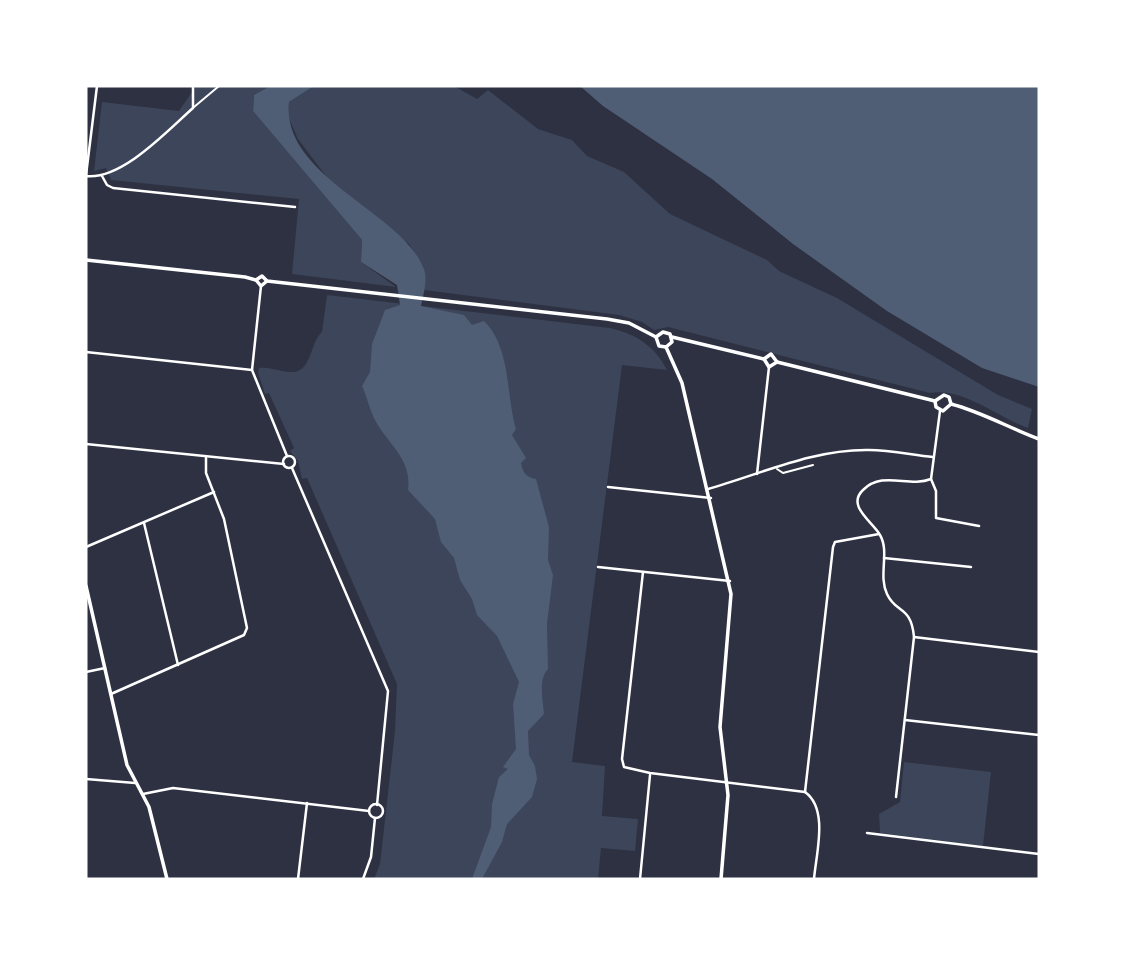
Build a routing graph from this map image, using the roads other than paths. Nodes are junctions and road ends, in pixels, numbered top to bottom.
1 (97, 86) edge
2 (193, 86) edge
3 (219, 86) edge
4 (193, 108) junction
5 (86, 175) edge
6 (102, 176) junction
7 (295, 206) dead end
8 (86, 260) edge
9 (256, 280) junction
10 (267, 281) junction
11 (261, 286) junction
12 (656, 337) junction
13 (672, 337) junction
14 (666, 347) junction
15 (86, 352) edge
16 (764, 359) junction
17 (777, 362) junction
18 (769, 367) junction
19 (252, 370) junction
20 (935, 401) junction
21 (951, 404) junction
22 (940, 411) junction
23 (1039, 439) edge
24 (86, 444) edge
25 (287, 456) junction
26 (934, 457) junction
27 (206, 458) junction
28 (284, 464) junction
29 (813, 465) dead end
30 (292, 468) junction
31 (776, 468) junction
32 (757, 474) junction
33 (930, 479) junction
34 (608, 487) dead end
35 (708, 489) junction
36 (214, 492) junction
37 (710, 498) junction
38 (144, 523) junction
39 (979, 526) dead end
40 (880, 534) junction
41 (86, 547) edge
42 (884, 558) junction
43 (598, 567) dead end
44 (971, 567) dead end
45 (643, 572) junction
46 (730, 581) junction
47 (86, 586) edge
48 (915, 637) junction
49 (1039, 652) edge
50 (178, 665) junction
51 (105, 668) junction
52 (86, 672) edge
53 (111, 694) junction
54 (905, 720) junction
55 (1039, 735) edge
56 (650, 773) junction
57 (86, 779) edge
58 (137, 783) junction
59 (728, 783) junction
60 (805, 792) junction
61 (143, 794) junction
62 (896, 797) dead end
63 (307, 803) junction
64 (377, 804) junction
65 (369, 811) junction
66 (375, 818) junction
67 (867, 833) dead end
68 (1039, 854) edge
69 (167, 879) edge
70 (299, 879) edge
71 (363, 879) edge
72 (640, 879) edge
73 (721, 879) edge
74 (814, 879) edge

1 - 5 street
2 - 4 street
3 - 4 lane
4 - 6 street
5 - 6 street
6 - 7 street
8 - 9 main road
9 - 10 main road
9 - 11 main road
10 - 11 main road
10 - 12 main road
11 - 19 street
12 - 13 main road
12 - 14 main road
13 - 14 main road
13 - 16 main road
14 - 35 main road
15 - 19 street
16 - 17 main road
16 - 18 main road
17 - 18 main road
17 - 20 main road
18 - 32 street
19 - 25 street
20 - 21 main road
20 - 22 main road
21 - 22 main road
21 - 23 main road
22 - 26 street
24 - 27 street
25 - 28 street
25 - 30 street
26 - 31 street
26 - 33 street
27 - 28 street
27 - 36 street
28 - 30 street
29 - 31 lane
30 - 64 street
31 - 32 street
32 - 35 street
33 - 39 street
33 - 40 street
34 - 37 street
35 - 37 main road
36 - 38 street
36 - 50 street
37 - 46 main road
38 - 41 street
38 - 50 street
40 - 42 street
40 - 60 street
42 - 44 street
42 - 48 street
43 - 45 street
45 - 46 street
45 - 56 street
46 - 59 main road
47 - 51 main road
48 - 49 street
48 - 54 street
50 - 53 street
51 - 52 street
51 - 53 main road
53 - 58 main road
54 - 55 street
54 - 62 street
56 - 59 street
56 - 72 street
57 - 58 street
58 - 61 main road
59 - 60 street
59 - 73 main road
60 - 74 street
61 - 63 street
61 - 69 main road
63 - 65 street
63 - 70 street
64 - 65 street
64 - 66 street
65 - 66 street
66 - 71 street
67 - 68 street

